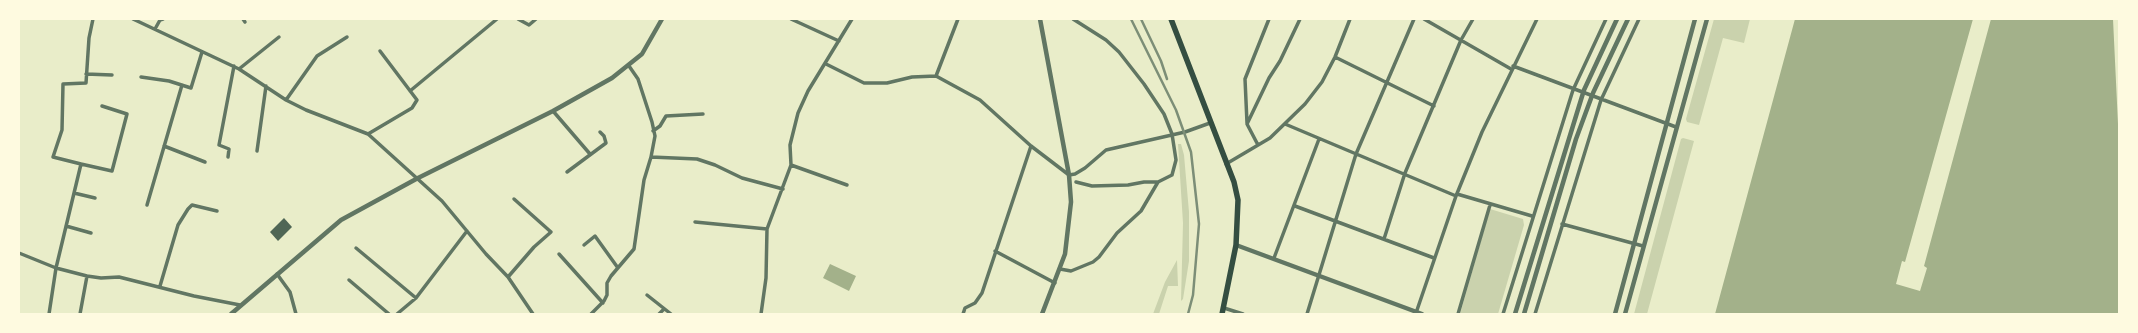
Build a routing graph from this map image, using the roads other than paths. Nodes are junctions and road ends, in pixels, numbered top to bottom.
1 (93, 19) edge
2 (134, 19) edge
3 (163, 19) edge
4 (497, 19) edge
5 (518, 19) edge
6 (536, 19) edge
7 (662, 19) edge
8 (791, 19) edge
9 (852, 19) edge
10 (958, 19) edge
11 (1040, 19) edge
12 (1072, 19) edge
13 (1171, 19) edge
14 (1269, 19) edge
15 (1300, 19) edge
16 (1350, 19) edge
17 (1414, 19) edge
18 (1424, 19) edge
19 (1473, 19) edge
20 (1537, 19) edge
21 (1606, 19) edge
22 (1618, 19) edge
23 (1628, 19) edge
24 (1639, 19) edge
25 (1696, 19) edge
26 (1701, 19) edge
27 (1706, 21) edge
28 (155, 29) junction
29 (347, 36) dead end
30 (279, 37) dead end
31 (1461, 40) junction
32 (839, 41) junction
33 (380, 51) dead end
34 (202, 52) junction
35 (1335, 57) junction
36 (826, 64) junction
37 (234, 66) junction
38 (629, 66) junction
39 (1512, 67) junction
40 (239, 69) junction
41 (86, 74) junction
42 (112, 75) dead end
43 (936, 76) junction
44 (141, 77) dead end
45 (1386, 84) junction
46 (182, 85) junction
47 (266, 86) junction
48 (1573, 90) junction
49 (410, 91) junction
50 (286, 100) junction
51 (1601, 100) junction
52 (102, 106) dead end
53 (1434, 106) junction
54 (553, 111) junction
55 (703, 114) dead end
56 (1210, 123) junction
57 (1247, 124) junction
58 (1285, 124) junction
59 (1668, 124) junction
60 (1676, 127) junction
61 (653, 131) junction
62 (600, 132) dead end
63 (368, 134) junction
64 (1172, 134) junction
65 (1320, 139) junction
66 (1258, 145) junction
67 (164, 146) junction
68 (1031, 146) junction
69 (257, 151) dead end
70 (590, 154) junction
71 (1356, 154) junction
72 (651, 157) junction
73 (228, 158) dead end
74 (205, 162) dead end
75 (81, 164) junction
76 (1226, 164) junction
77 (791, 165) junction
78 (567, 172) dead end
79 (1405, 173) junction
80 (1069, 175) junction
81 (418, 178) junction
82 (1076, 182) dead end
83 (1158, 182) junction
84 (847, 185) dead end
85 (783, 189) junction
86 (74, 193) junction
87 (1457, 195) junction
88 (96, 198) dead end
89 (514, 198) dead end
90 (147, 205) dead end
91 (1490, 205) junction
92 (1295, 206) junction
93 (218, 211) dead end
94 (1532, 216) junction
95 (1335, 221) junction
96 (695, 222) dead end
97 (1562, 224) junction
98 (66, 226) junction
99 (767, 229) junction
100 (467, 231) junction
101 (91, 233) dead end
102 (1384, 239) junction
103 (584, 245) dead end
104 (1236, 245) junction
105 (1634, 245) junction
106 (1643, 246) junction
107 (356, 248) dead end
108 (995, 251) junction
109 (19, 253) edge
110 (559, 254) dead end
111 (1274, 258) junction
112 (1434, 258) junction
113 (56, 268) junction
114 (618, 268) junction
115 (1060, 269) junction
116 (277, 274) junction
117 (87, 276) junction
118 (1319, 276) junction
119 (508, 277) junction
120 (349, 280) dead end
121 (1055, 283) junction
122 (160, 286) junction
123 (647, 295) dead end
124 (416, 298) junction
125 (603, 303) junction
126 (240, 305) junction
127 (664, 309) junction
128 (1223, 311) edge
129 (1416, 313) edge
130 (1515, 313) edge
131 (49, 314) edge
132 (80, 314) edge
133 (231, 314) edge
134 (296, 314) edge
135 (389, 314) edge
136 (397, 314) edge
137 (533, 314) edge
138 (591, 314) edge
139 (658, 314) edge
140 (671, 314) edge
141 (761, 314) edge
142 (963, 314) edge
143 (1042, 314) edge
144 (1242, 314) edge
145 (1307, 314) edge
146 (1422, 314) edge
147 (1458, 314) edge
148 (1503, 314) edge
149 (1524, 314) edge
150 (1536, 314) edge
151 (1615, 314) edge
152 (1625, 314) edge

1 - 41 street
2 - 28 street
3 - 28 street
4 - 49 street
5 - 6 street
7 - 38 street
8 - 32 street
9 - 32 street
10 - 43 street
11 - 80 street
12 - 64 street
13 - 56 main road
14 - 57 street
15 - 57 street
16 - 35 street
17 - 45 street
18 - 31 street
19 - 31 street
20 - 39 street
21 - 48 street
22 - 130 street
23 - 149 street
24 - 51 street
25 - 59 street
26 - 27 street
27 - 60 street
28 - 34 street
29 - 50 street
30 - 40 street
31 - 39 street
31 - 53 street
32 - 36 street
33 - 49 street
34 - 37 street
34 - 46 street
35 - 45 street
35 - 58 street
36 - 43 street
36 - 77 street
37 - 40 street
37 - 73 street
38 - 54 street
38 - 61 street
39 - 48 street
39 - 87 street
40 - 47 street
41 - 42 street
41 - 75 street
43 - 68 street
44 - 46 street
45 - 53 street
45 - 71 street
46 - 67 street
47 - 50 street
47 - 69 street
48 - 51 street
48 - 94 street
49 - 63 street
50 - 63 street
51 - 59 street
51 - 97 street
52 - 75 street
53 - 79 street
54 - 70 street
54 - 81 street
55 - 61 street
56 - 64 street
56 - 76 main road
57 - 66 street
58 - 65 street
58 - 66 street
59 - 60 street
59 - 105 street
60 - 106 street
61 - 72 street
62 - 70 street
63 - 81 street
64 - 80 street
64 - 83 street
65 - 71 street
65 - 92 street
66 - 76 street
67 - 74 street
67 - 90 street
68 - 80 street
68 - 108 street
70 - 78 street
71 - 79 street
71 - 95 street
72 - 85 street
72 - 114 street
75 - 86 street
76 - 104 main road
77 - 84 street
77 - 85 street
79 - 87 street
79 - 102 street
80 - 115 street
81 - 100 street
81 - 116 street
82 - 83 street
83 - 115 street
85 - 99 street
86 - 88 street
86 - 98 street
87 - 91 street
87 - 112 street
89 - 119 street
91 - 94 street
91 - 147 street
92 - 95 street
92 - 111 street
93 - 122 street
94 - 148 street
95 - 102 street
95 - 118 street
96 - 99 street
97 - 105 street
97 - 150 street
98 - 101 street
98 - 113 street
99 - 141 street
100 - 119 street
100 - 124 street
102 - 112 street
103 - 114 street
104 - 111 street
104 - 128 main road
105 - 106 street
105 - 151 street
106 - 152 street
107 - 124 street
108 - 121 street
108 - 142 street
109 - 113 street
110 - 125 street
111 - 118 street
112 - 129 street
113 - 117 street
113 - 131 street
114 - 125 street
115 - 121 street
116 - 126 street
116 - 134 street
117 - 122 street
117 - 132 street
118 - 129 street
118 - 145 street
119 - 137 street
120 - 135 street
121 - 143 street
122 - 126 street
123 - 127 street
124 - 136 street
125 - 138 street
126 - 133 street
127 - 139 street
127 - 140 street
128 - 144 street
129 - 146 street

